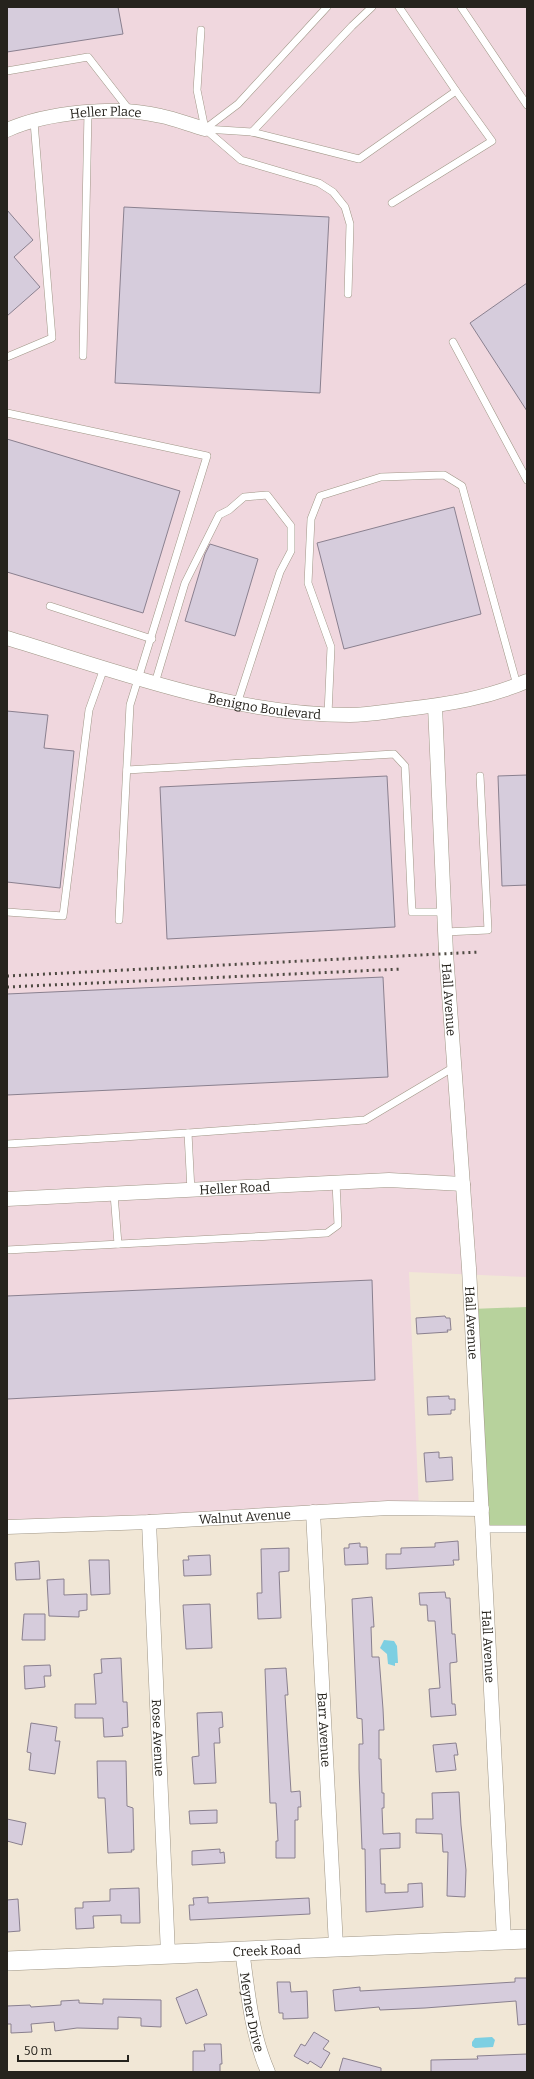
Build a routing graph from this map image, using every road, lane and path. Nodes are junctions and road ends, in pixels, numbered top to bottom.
1 (326, 7) edge
2 (372, 7) edge
3 (399, 7) edge
4 (461, 7) edge
5 (201, 30) dead end
6 (7, 71) edge
7 (456, 91) junction
8 (527, 105) edge
9 (88, 112) junction
10 (131, 112) junction
11 (34, 122) junction
12 (205, 129) junction
13 (7, 130) edge
14 (252, 132) junction
15 (392, 203) dead end
16 (348, 294) dead end
17 (453, 342) dead end
18 (83, 356) dead end
19 (7, 357) edge
20 (7, 413) edge
21 (527, 480) edge
22 (50, 606) dead end
23 (7, 638) edge
24 (152, 639) junction
25 (104, 668) junction
26 (140, 678) junction
27 (155, 683) junction
28 (522, 683) edge
29 (237, 704) junction
30 (435, 706) junction
31 (328, 714) junction
32 (127, 770) junction
33 (480, 776) dead end
34 (7, 912) edge
35 (444, 912) junction
36 (119, 920) dead end
37 (445, 932) junction
38 (454, 1067) junction
39 (188, 1133) junction
40 (7, 1144) edge
41 (336, 1183) junction
42 (463, 1184) junction
43 (191, 1191) junction
44 (114, 1194) junction
45 (7, 1199) edge
46 (118, 1244) junction
47 (7, 1250) edge
48 (482, 1509) junction
49 (313, 1512) junction
50 (149, 1522) junction
51 (7, 1527) edge
52 (483, 1529) junction
53 (527, 1529) edge
54 (527, 1939) edge
55 (504, 1940) junction
56 (336, 1946) junction
57 (242, 1950) junction
58 (168, 1954) junction
59 (7, 1961) edge
60 (268, 2072) edge

1 - 12 lane
2 - 14 lane
3 - 7 lane
4 - 8 lane
5 - 12 lane
6 - 10 lane
7 - 14 lane
7 - 15 lane
9 - 10 street, Heller Place
9 - 11 street, Heller Place
9 - 18 lane
10 - 12 street, Heller Place
11 - 13 street, Heller Place
11 - 19 lane
12 - 14 lane
12 - 16 lane
17 - 21 lane
20 - 24 lane
22 - 24 lane
23 - 25 street, Benigno Boulevard
24 - 26 lane
25 - 26 street, Benigno Boulevard
25 - 34 lane
26 - 27 street, Benigno Boulevard
26 - 32 lane
27 - 29 street, Benigno Boulevard
27 - 29 lane
28 - 30 street, Benigno Boulevard
28 - 31 lane
29 - 31 street, Benigno Boulevard
30 - 31 street, Benigno Boulevard
30 - 35 street, Hall Avenue
32 - 35 lane
32 - 36 lane
33 - 37 lane
35 - 37 street, Hall Avenue
37 - 38 street, Hall Avenue
38 - 39 lane
38 - 42 street, Hall Avenue
39 - 40 lane
39 - 43 lane
41 - 42 street, Heller Road
41 - 43 street, Heller Road
41 - 46 lane
42 - 48 street, Hall Avenue
43 - 44 street, Heller Road
44 - 45 street, Heller Road
44 - 46 lane
46 - 47 lane
48 - 49 street, Walnut Avenue
48 - 52 street, Hall Avenue
49 - 50 street, Walnut Avenue
49 - 56 street, Barr Avenue
50 - 51 street, Walnut Avenue
50 - 58 street, Rose Avenue
52 - 53 lane
52 - 55 street, Hall Avenue
54 - 55 main road, Creek Road
55 - 56 main road, Creek Road
56 - 57 main road, Creek Road
57 - 58 main road, Creek Road
57 - 60 street, Meyner Drive
58 - 59 main road, Creek Road

